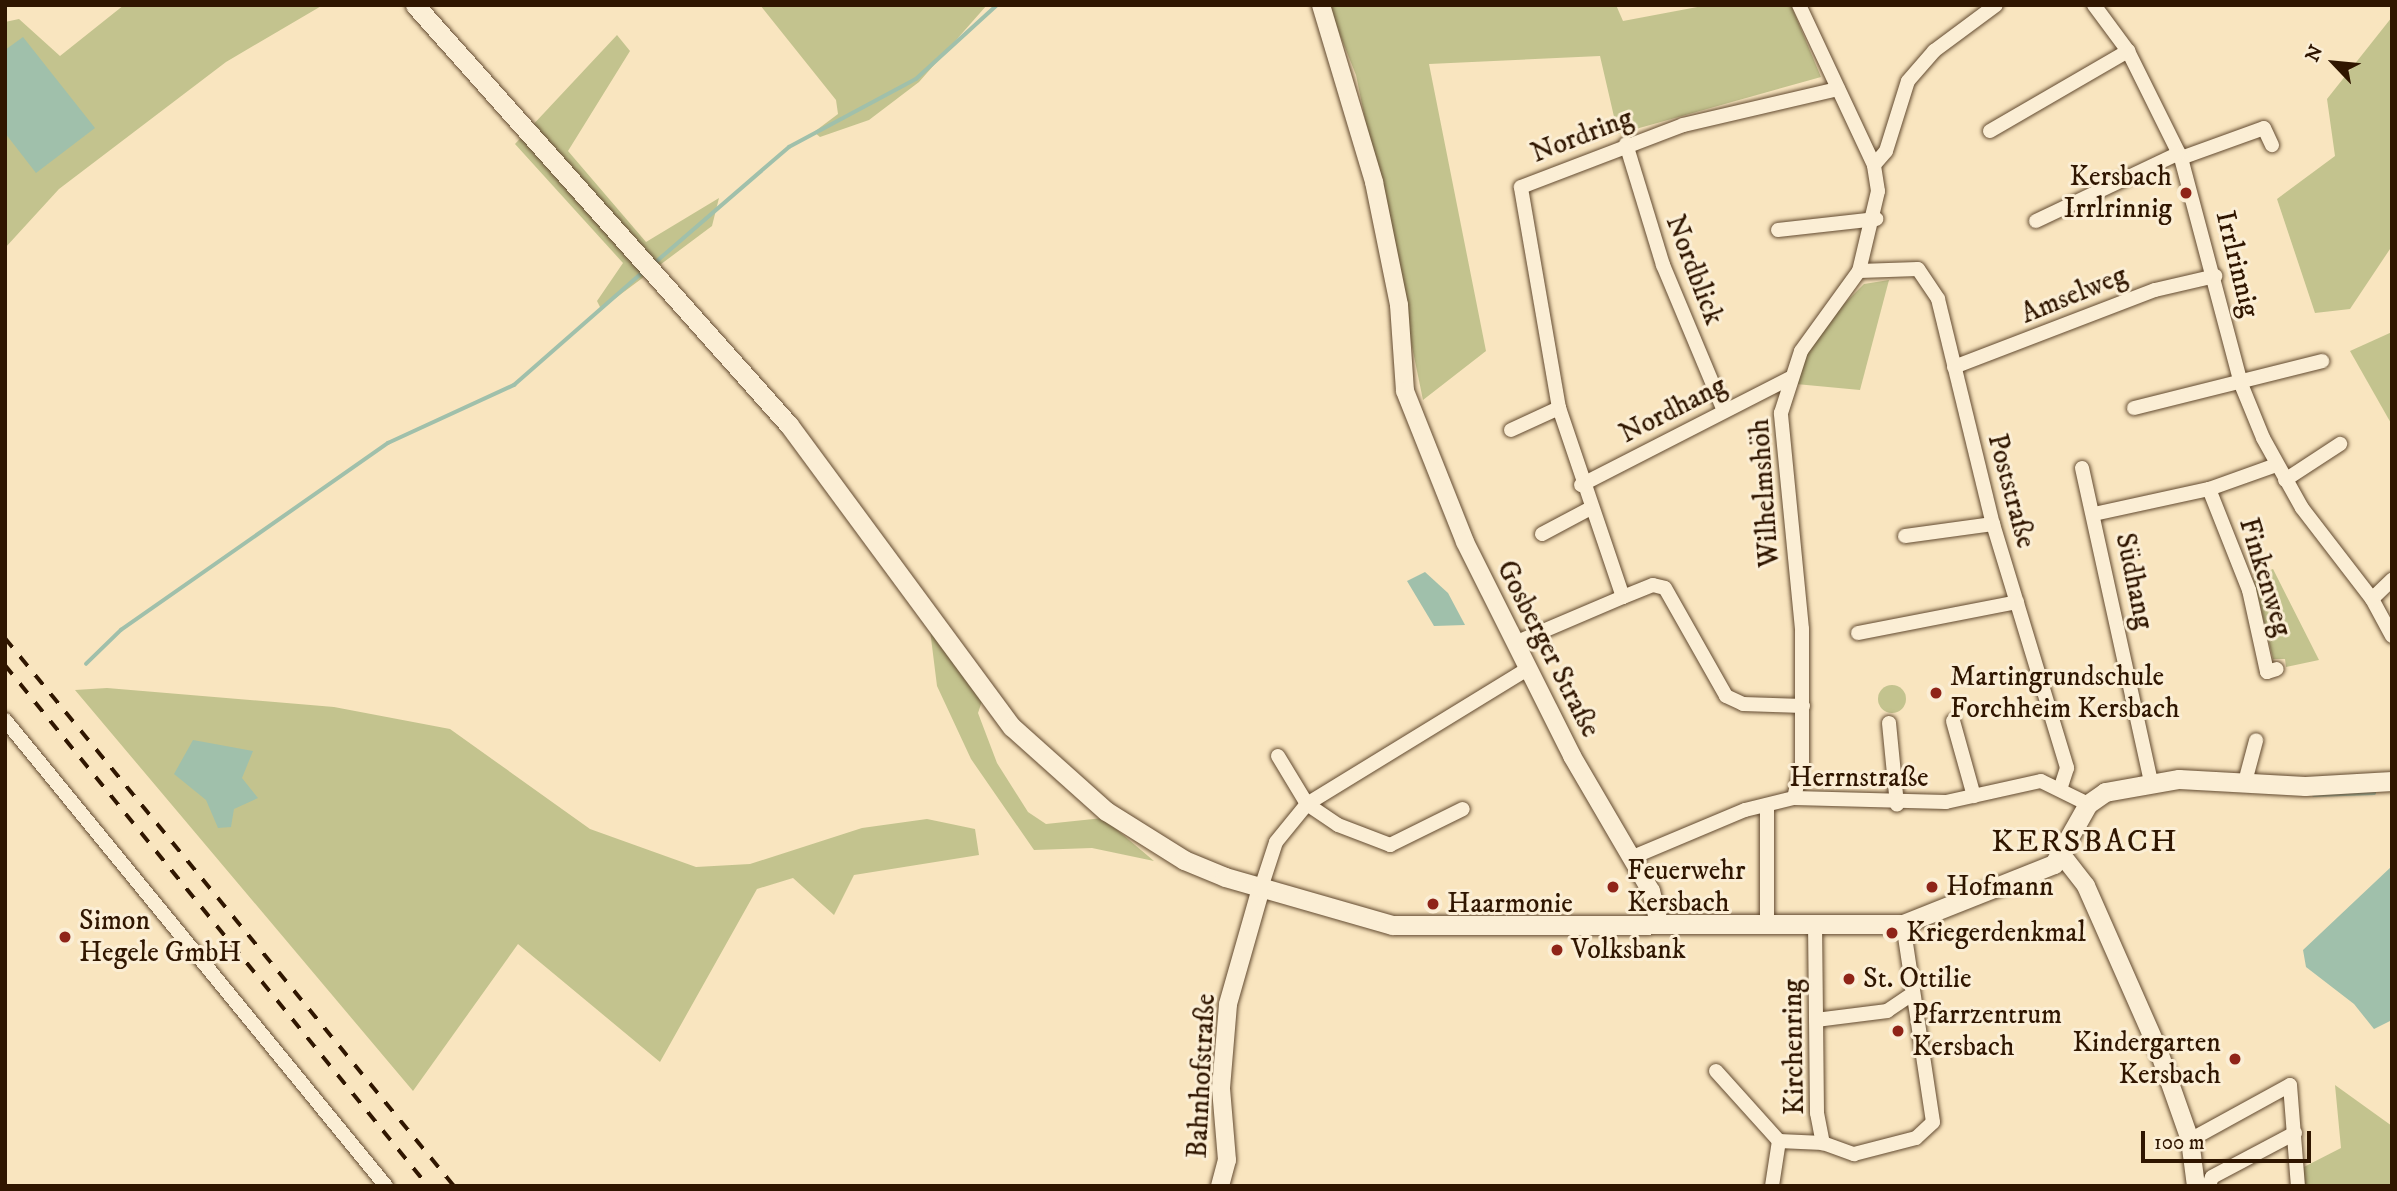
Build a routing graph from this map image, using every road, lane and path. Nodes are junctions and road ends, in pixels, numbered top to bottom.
1 (415, 5) edge
2 (1321, 5) edge
3 (1799, 5) edge
4 (1996, 5) edge
5 (2094, 5) edge
6 (2128, 51) junction
7 (1838, 89) junction
8 (1990, 131) dead end
9 (1626, 144) junction
10 (2272, 145) dead end
11 (2180, 155) junction
12 (1874, 165) junction
13 (1876, 219) junction
14 (2036, 221) dead end
15 (1778, 230) dead end
16 (1859, 271) junction
17 (2215, 276) junction
18 (2322, 361) dead end
19 (1954, 367) junction
20 (1788, 379) junction
21 (2241, 384) junction
22 (1559, 408) junction
23 (2133, 408) dead end
24 (1724, 411) junction
25 (1511, 430) dead end
26 (2340, 444) dead end
27 (2276, 465) junction
28 (2082, 468) dead end
29 (2285, 481) junction
30 (1581, 485) junction
31 (2209, 489) junction
32 (1589, 509) junction
33 (2094, 514) junction
34 (1993, 524) junction
35 (1542, 534) dead end
36 (1905, 536) dead end
37 (2392, 579) edge
38 (1623, 597) junction
39 (2372, 599) junction
40 (2017, 602) junction
41 (1858, 633) dead end
42 (2392, 636) edge
43 (1514, 643) junction
44 (1527, 669) junction
45 (2277, 669) dead end
46 (1803, 706) junction
47 (5, 720) edge
48 (1953, 721) dead end
49 (1889, 723) dead end
50 (2256, 740) dead end
51 (1278, 756) dead end
52 (2246, 778) junction
53 (2392, 781) edge
54 (2151, 782) junction
55 (2061, 786) junction
56 (1974, 796) junction
57 (1794, 799) junction
58 (1307, 804) junction
59 (2088, 804) junction
60 (1767, 805) junction
61 (1897, 805) junction
62 (1463, 809) dead end
63 (2062, 855) junction
64 (1633, 858) junction
65 (1267, 890) junction
66 (1767, 921) junction
67 (1659, 922) junction
68 (1815, 922) junction
69 (1903, 924) junction
70 (1911, 995) junction
71 (1816, 1020) junction
72 (1716, 1071) dead end
73 (2295, 1133) junction
74 (1779, 1140) junction
75 (2190, 1140) junction
76 (1823, 1143) junction
77 (2294, 1184) edge
78 (386, 1186) edge
79 (1220, 1186) edge
80 (1772, 1186) edge
81 (2196, 1186) edge
82 (2209, 1186) edge

1 - 65 main road
2 - 43 street, Gosberger Straße
3 - 7 street
4 - 12 street
5 - 6 street, Irrlrinnig
6 - 8 street
6 - 11 street, Irrlrinnig
7 - 9 street, Nordring
7 - 12 street
9 - 22 street, Nordring
9 - 24 street, Nordblick
10 - 11 street
11 - 14 street
11 - 17 street, Irrlrinnig
12 - 13 street, Wilhelmshöh
13 - 15 street
13 - 16 street, Wilhelmshöh
16 - 19 street, Poststraße
16 - 20 street, Wilhelmshöh
17 - 19 street, Amselweg
17 - 21 street, Irrlrinnig
18 - 21 street
19 - 34 street, Poststraße
20 - 24 street, Nordhang
20 - 46 street, Wilhelmshöh
21 - 23 street
21 - 27 street, Irrlrinnig
22 - 25 street
22 - 30 street, Nordring
24 - 30 street, Nordhang
26 - 29 street
27 - 29 street, Irrlrinnig
27 - 31 street, Südhang
28 - 33 street, Südhang
29 - 39 street, Irrlrinnig
30 - 32 street, Nordring
31 - 33 street, Südhang
31 - 45 street, Finkenweg
32 - 35 street
32 - 38 street, Nordring
33 - 54 street, Südhang
34 - 36 street
34 - 40 street, Poststraße
37 - 39 street
38 - 43 street
38 - 46 street
39 - 42 street, Irrlrinnig
40 - 41 street
40 - 55 street, Poststraße
43 - 44 street, Gosberger Straße
44 - 58 street
44 - 64 street, Gosberger Straße
46 - 57 street, Wilhelmshöh
47 - 78 street
48 - 56 street
49 - 61 street
50 - 52 street
51 - 58 street
52 - 53 main road
52 - 54 main road
54 - 59 main road
55 - 56 street, Herrnstraße
55 - 59 street
56 - 61 street, Herrnstraße
57 - 60 street, Herrnstraße
57 - 61 street, Herrnstraße
58 - 62 street
58 - 65 street
59 - 63 main road
60 - 64 street, Herrnstraße
60 - 66 street
63 - 69 main road
63 - 75 street
64 - 67 street, Gosberger Straße
65 - 67 main road
65 - 79 street, Bahnhofstraße
66 - 67 main road
66 - 68 main road
68 - 69 main road
68 - 71 street, Kirchenring
69 - 70 street, Kirchenring
70 - 71 street
70 - 76 street, Kirchenring
71 - 76 street, Kirchenring
72 - 74 street
73 - 75 street
73 - 77 street
73 - 82 street
74 - 76 street
74 - 80 street
75 - 81 street

